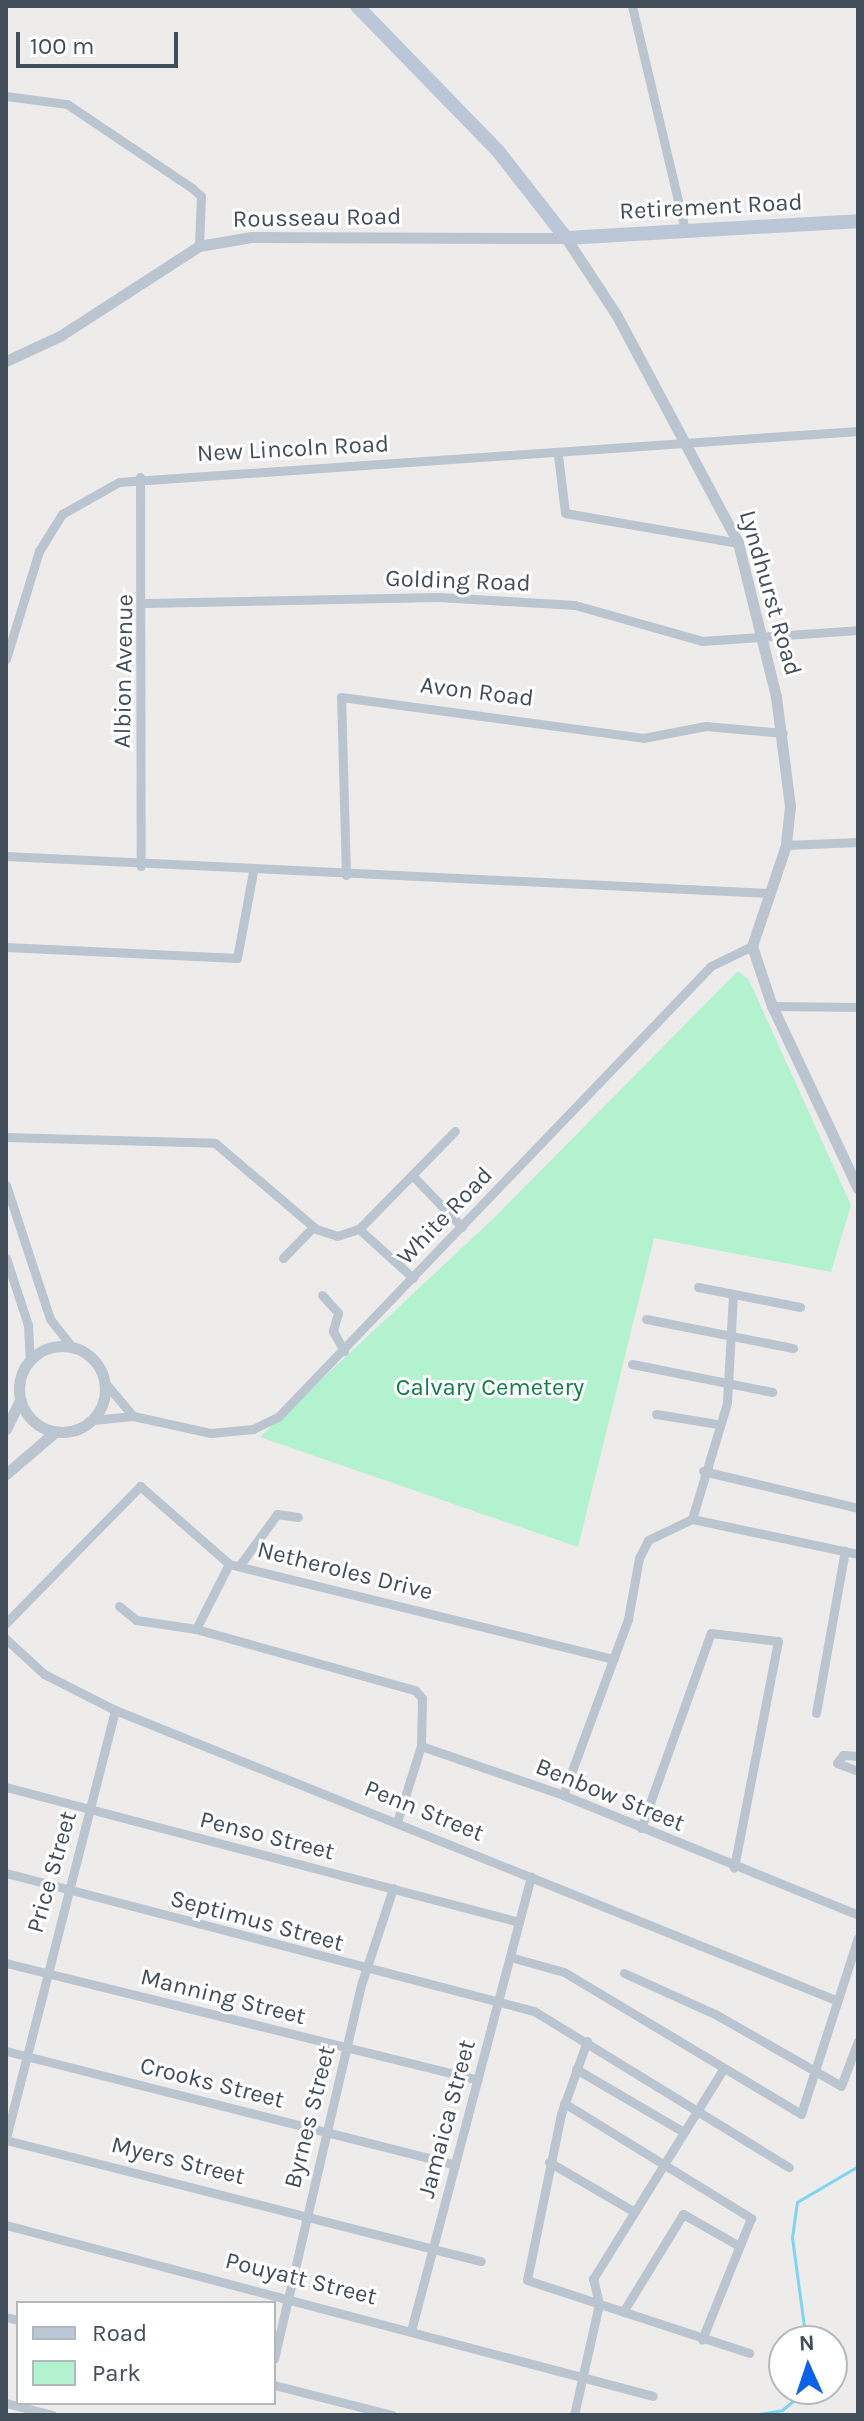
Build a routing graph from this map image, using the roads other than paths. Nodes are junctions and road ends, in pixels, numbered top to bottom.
1 (357, 6) edge
2 (632, 6) edge
3 (6, 96) edge
4 (858, 221) edge
5 (685, 231) junction
6 (566, 238) junction
7 (199, 246) junction
8 (6, 361) edge
9 (858, 431) edge
10 (691, 448) junction
11 (558, 455) junction
12 (140, 477) junction
13 (738, 543) junction
14 (146, 603) junction
15 (858, 630) edge
16 (763, 634) junction
17 (6, 659) edge
18 (783, 733) junction
19 (858, 842) edge
20 (786, 845) junction
21 (6, 856) edge
22 (141, 866) junction
23 (253, 872) junction
24 (346, 875) junction
25 (769, 893) junction
26 (752, 946) junction
27 (6, 947) edge
28 (772, 1006) junction
29 (858, 1007) edge
30 (455, 1131) dead end
31 (6, 1137) edge
32 (412, 1175) junction
33 (6, 1185) edge
34 (858, 1189) edge
35 (313, 1227) junction
36 (462, 1227) junction
37 (359, 1229) junction
38 (6, 1258) edge
39 (283, 1258) dead end
40 (413, 1278) junction
41 (698, 1287) dead end
42 (322, 1295) dead end
43 (733, 1295) junction
44 (800, 1307) dead end
45 (646, 1319) dead end
46 (732, 1337) junction
47 (71, 1346) junction
48 (793, 1348) dead end
49 (344, 1351) junction
50 (30, 1360) junction
51 (632, 1364) dead end
52 (106, 1384) junction
53 (729, 1384) junction
54 (772, 1392) dead end
55 (20, 1400) junction
56 (656, 1414) dead end
57 (133, 1416) junction
58 (93, 1420) junction
59 (718, 1424) junction
60 (6, 1429) edge
61 (55, 1432) junction
62 (703, 1471) junction
63 (6, 1474) edge
64 (858, 1508) edge
65 (298, 1517) dead end
66 (692, 1519) junction
67 (845, 1551) junction
68 (858, 1554) edge
69 (229, 1564) junction
70 (240, 1565) junction
71 (119, 1606) dead end
72 (6, 1623) edge
73 (196, 1629) junction
74 (6, 1639) edge
75 (613, 1659) junction
76 (115, 1710) junction
77 (816, 1713) dead end
78 (421, 1746) junction
79 (858, 1756) edge
80 (858, 1771) edge
81 (6, 1787) edge
82 (563, 1795) junction
83 (90, 1811) junction
84 (397, 1822) junction
85 (641, 1828) junction
86 (734, 1868) junction
87 (6, 1873) edge
88 (531, 1876) junction
89 (393, 1888) junction
90 (67, 1890) junction
91 (858, 1915) edge
92 (519, 1922) junction
93 (858, 1938) edge
94 (510, 1957) junction
95 (6, 1963) edge
96 (369, 1972) junction
97 (45, 1973) junction
98 (624, 1973) dead end
99 (498, 2001) junction
100 (838, 2001) junction
101 (587, 2041) junction
102 (858, 2041) edge
103 (348, 2050) junction
104 (6, 2051) edge
105 (25, 2056) junction
106 (576, 2069) junction
107 (723, 2069) junction
108 (818, 2076) junction
109 (478, 2080) junction
110 (564, 2103) junction
111 (698, 2108) junction
112 (684, 2132) junction
113 (328, 2133) junction
114 (6, 2139) edge
115 (666, 2160) junction
116 (549, 2162) junction
117 (455, 2165) junction
118 (789, 2167) dead end
119 (306, 2212) junction
120 (635, 2212) junction
121 (6, 2225) edge
122 (739, 2246) junction
123 (434, 2247) junction
124 (481, 2261) dead end
125 (284, 2295) junction
126 (599, 2304) junction
127 (623, 2312) junction
128 (412, 2327) junction
129 (702, 2339) junction
130 (276, 2346) edge
131 (749, 2353) dead end
132 (584, 2377) junction
133 (276, 2386) edge
134 (653, 2396) dead end
135 (6, 2403) edge
136 (52, 2415) edge
137 (392, 2415) edge
138 (574, 2415) edge

1 - 6 main road, Lyndhurst Road
2 - 5 street
3 - 7 street
4 - 5 main road, Retirement Road
5 - 6 main road, Retirement Road
6 - 7 street, Rousseau Road
6 - 10 street, Lyndhurst Road
7 - 8 street, Rousseau Road
9 - 10 street, New Lincoln Road
10 - 11 street, New Lincoln Road
10 - 13 street, Lyndhurst Road
11 - 12 street, New Lincoln Road
11 - 13 street
12 - 14 street, Albion Avenue
12 - 17 street, New Lincoln Road
13 - 16 street, Lyndhurst Road
14 - 16 street, Golding Road
14 - 22 street, Albion Avenue
15 - 16 street, Golding Road
16 - 18 street, Lyndhurst Road
18 - 20 street, Lyndhurst Road
18 - 24 street, Avon Road
19 - 20 street
20 - 25 street, Lyndhurst Road
21 - 22 street
22 - 23 street
23 - 24 street
23 - 27 street
24 - 25 street
25 - 26 street, Lyndhurst Road
26 - 28 street
26 - 36 street, White Road
28 - 29 street
28 - 34 street
30 - 32 street
31 - 35 street
32 - 36 street
32 - 37 street
33 - 47 street
35 - 37 street
35 - 39 street
36 - 40 street, White Road
37 - 40 street
38 - 50 street
40 - 49 street, White Road
41 - 43 street
42 - 49 street
43 - 44 street
43 - 46 street
45 - 46 street
46 - 48 street
46 - 53 street
47 - 50 street
47 - 52 street
49 - 57 street, White Road
50 - 55 street
51 - 53 street
52 - 57 street
52 - 58 street
53 - 54 street
53 - 59 street
55 - 60 street
55 - 61 street
56 - 59 street
57 - 58 street, White Road
58 - 61 street
59 - 62 street
61 - 63 street
62 - 64 street
62 - 66 street
65 - 70 street
66 - 67 street
66 - 75 street
67 - 68 street
67 - 77 street
69 - 70 street, Netheroles Drive
69 - 72 street, Netheroles Drive
69 - 73 street
70 - 75 street, Netheroles Drive
71 - 73 street
73 - 78 street
74 - 76 street, Penn Street
75 - 82 street
76 - 83 street, Price Street
76 - 84 street, Penn Street
78 - 82 street, Benbow Street
78 - 84 street
79 - 80 street
81 - 83 street, Penso Street
82 - 85 street, Benbow Street
83 - 89 street, Penso Street
83 - 90 street, Price Street
84 - 88 street, Penn Street
85 - 86 street, Benbow Street
85 - 86 street
86 - 91 street, Benbow Street
87 - 90 street, Septimus Street
88 - 92 street, Jamaica Street
88 - 100 street, Penn Street
89 - 92 street, Penso Street
89 - 96 street, Byrnes Street
90 - 96 street, Septimus Street
90 - 97 street, Price Street
92 - 94 street, Jamaica Street
93 - 100 street
94 - 99 street, Jamaica Street
94 - 107 street
95 - 97 street, Manning Street
96 - 99 street, Septimus Street
96 - 103 street, Byrnes Street
97 - 103 street, Manning Street
97 - 105 street, Price Street
98 - 108 street
99 - 101 street, Septimus Street
99 - 109 street, Jamaica Street
100 - 108 street
101 - 106 street
101 - 111 street, Septimus Street
102 - 108 street
103 - 109 street, Manning Street
103 - 113 street, Byrnes Street
104 - 105 street, Crooks Street
105 - 113 street, Crooks Street
105 - 114 street, Price Street
106 - 110 street
106 - 112 street
107 - 108 street
107 - 111 street
109 - 117 street, Jamaica Street
110 - 115 street
110 - 116 street
111 - 112 street
111 - 118 street, Septimus Street
112 - 115 street
113 - 117 street, Crooks Street
113 - 119 street, Byrnes Street
114 - 119 street, Myers Street
115 - 120 street
115 - 122 street
116 - 120 street
116 - 126 street
117 - 123 street, Jamaica Street
119 - 123 street, Myers Street
119 - 125 street, Byrnes Street
120 - 126 street
121 - 125 street, Pouyatt Street
122 - 127 street
122 - 129 street
123 - 124 street, Myers Street
123 - 128 street, Jamaica Street
125 - 128 street, Pouyatt Street
125 - 130 street, Byrnes Street
126 - 127 street
126 - 132 street
127 - 129 street
128 - 132 street, Pouyatt Street
129 - 131 street
132 - 134 street, Pouyatt Street
132 - 138 street
133 - 137 street
135 - 136 street

